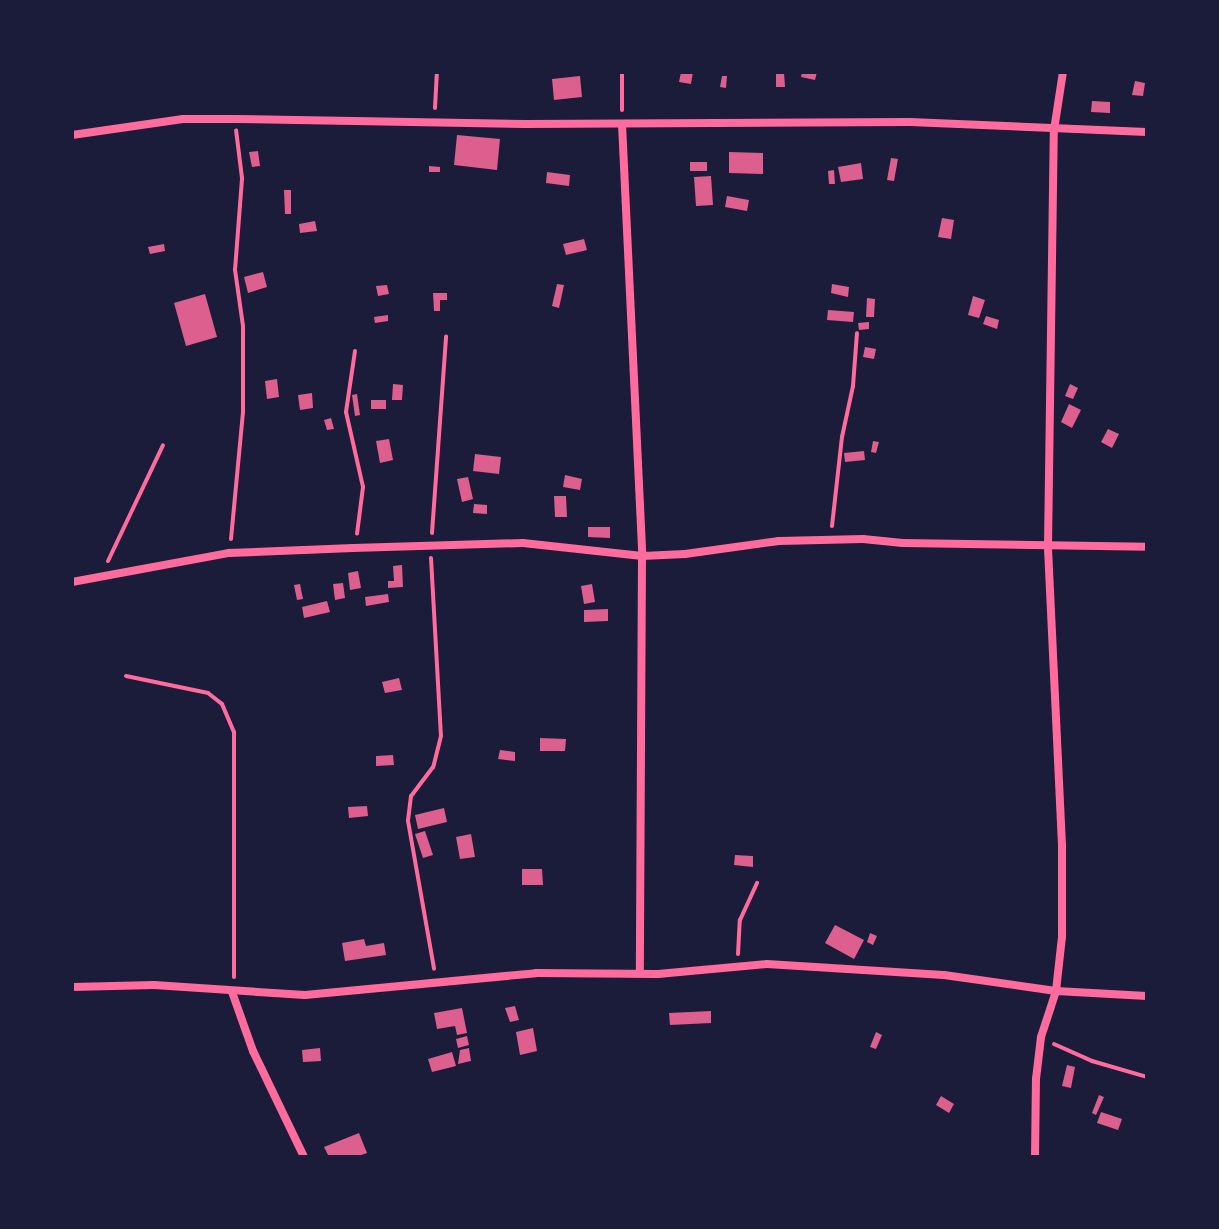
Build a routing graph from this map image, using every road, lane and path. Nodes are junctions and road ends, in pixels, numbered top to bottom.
1 (437, 72) edge
2 (622, 72) edge
3 (1063, 72) edge
4 (235, 119) junction
5 (434, 123) junction
6 (622, 124) junction
7 (1054, 130) junction
8 (1147, 132) edge
9 (72, 135) edge
10 (857, 333) dead end
11 (446, 336) dead end
12 (355, 351) dead end
13 (163, 445) dead end
14 (830, 540) junction
15 (431, 546) junction
16 (1048, 546) junction
17 (1147, 547) edge
18 (353, 548) junction
19 (229, 553) junction
20 (642, 556) junction
21 (102, 574) junction
22 (72, 582) edge
23 (126, 676) dead end
24 (757, 883) dead end
25 (739, 964) junction
26 (640, 973) junction
27 (436, 983) junction
28 (72, 987) edge
29 (1056, 991) junction
30 (232, 992) junction
31 (1147, 996) edge
32 (1041, 1037) junction
33 (1147, 1077) edge
34 (304, 1157) edge
35 (1035, 1157) edge

1 - 5 path
2 - 6 path
3 - 7 street
4 - 5 street
4 - 9 street
4 - 19 path
5 - 6 street
6 - 7 street
6 - 20 street
7 - 8 street
7 - 16 street
10 - 14 path
11 - 15 path
12 - 18 path
13 - 21 path
14 - 16 street
14 - 20 street
15 - 18 street
15 - 20 street
15 - 27 path
16 - 17 street
16 - 29 street
18 - 19 street
19 - 21 street
20 - 26 street
21 - 22 street
23 - 30 path
24 - 25 path
25 - 26 street
25 - 29 street
26 - 27 street
27 - 30 street
28 - 30 street
29 - 31 street
29 - 32 street
30 - 34 street
32 - 33 path
32 - 35 street

